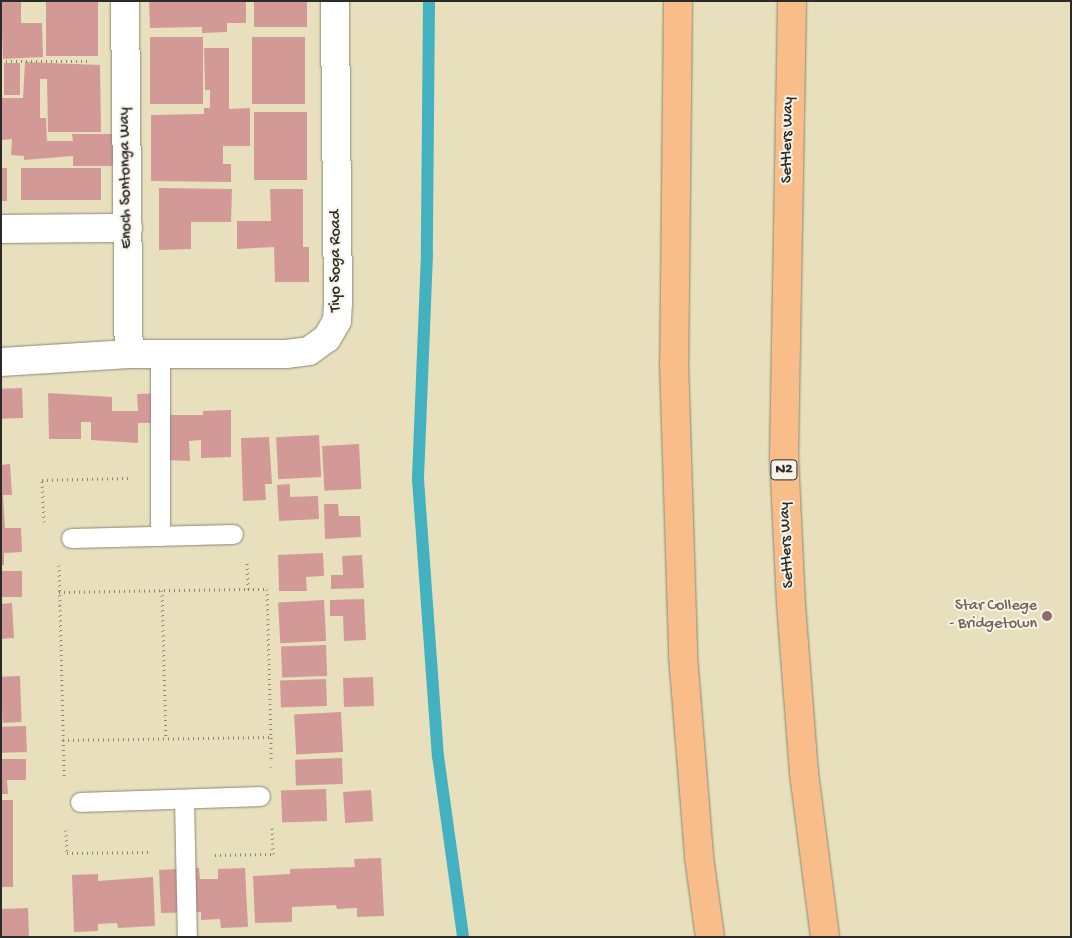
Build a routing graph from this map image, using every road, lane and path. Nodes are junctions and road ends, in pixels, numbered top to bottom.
1 (125, 1) edge
2 (335, 1) edge
3 (678, 1) edge
4 (792, 1) edge
5 (126, 60) junction
6 (1, 61) edge
7 (128, 228) junction
8 (1, 229) edge
9 (130, 354) junction
10 (160, 354) junction
11 (1, 362) edge
12 (139, 478) dead end
13 (46, 525) dead end
14 (233, 534) dead end
15 (160, 536) junction
16 (71, 538) dead end
17 (59, 556) dead end
18 (247, 559) dead end
19 (248, 589) junction
20 (162, 590) junction
21 (60, 592) junction
22 (271, 737) dead end
23 (166, 739) dead end
24 (65, 785) dead end
25 (260, 796) dead end
26 (184, 799) junction
27 (80, 802) dead end
28 (66, 828) dead end
29 (152, 852) dead end
30 (188, 937) edge
31 (710, 937) edge
32 (825, 937) edge

1 - 5 street, Enoch Sontonga Way
2 - 10 street, Tiyo Soga Road
3 - 31 highway
4 - 32 highway, Settlers Way / N2
5 - 6 path
5 - 7 street, Enoch Sontonga Way
7 - 8 street
7 - 9 street, Enoch Sontonga Way
9 - 10 street, Tiyo Soga Road
9 - 11 street, Tiyo Soga Road
10 - 15 lane
12 - 13 path
14 - 15 lane
15 - 16 lane
17 - 21 path
18 - 19 path
19 - 20 path
19 - 22 path
20 - 21 path
20 - 23 path
21 - 24 path
25 - 26 lane
26 - 27 lane
26 - 30 lane
28 - 29 path

